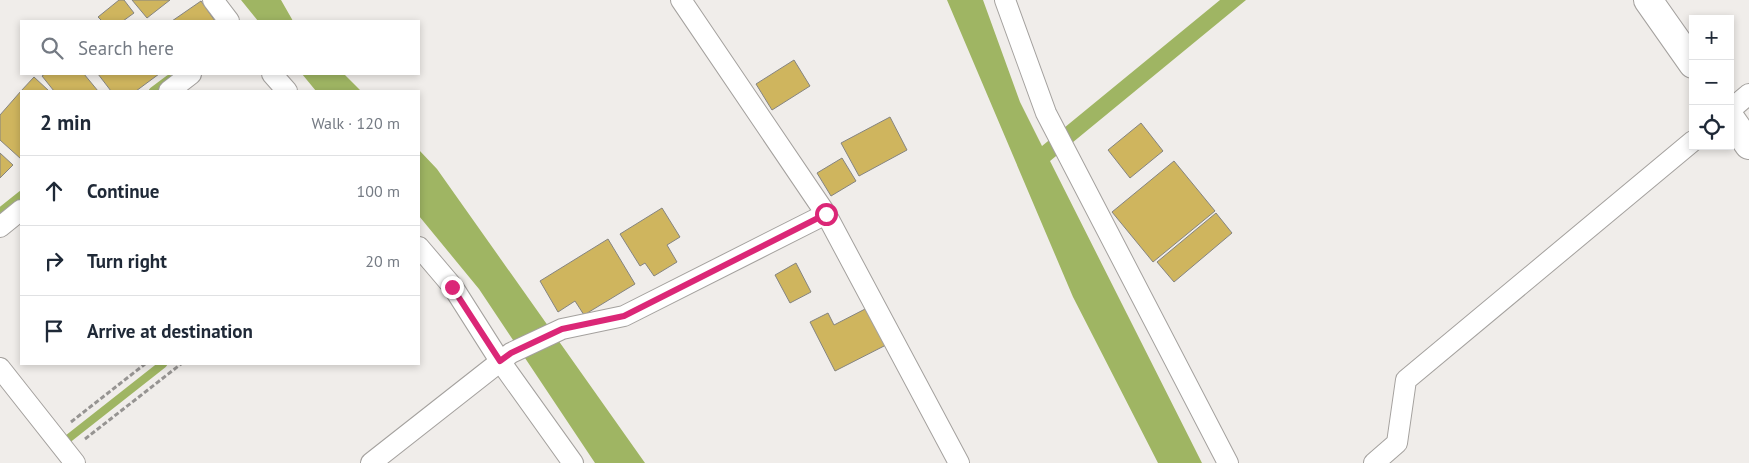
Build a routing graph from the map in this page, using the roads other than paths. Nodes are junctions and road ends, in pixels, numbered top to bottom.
1 (213, 0) edge
2 (681, 0) edge
3 (1004, 0) edge
4 (1648, 0) edge
5 (228, 20) edge
6 (1690, 60) edge
7 (190, 75) edge
8 (273, 75) edge
9 (170, 90) edge
10 (286, 90) edge
11 (1749, 94) edge
12 (1734, 107) edge
13 (1734, 124) edge
14 (1689, 144) edge
15 (1749, 145) edge
16 (20, 211) edge
17 (826, 214) junction
18 (0, 227) edge
19 (420, 248) edge
20 (506, 357) junction
21 (0, 368) edge
22 (71, 458) edge
23 (371, 463) edge
24 (572, 463) edge
25 (959, 463) edge
26 (1228, 463) edge
27 (1374, 463) edge

1 - 5 street
2 - 17 street
3 - 26 street
4 - 6 main road
7 - 9 street
8 - 10 street
11 - 12 street
13 - 15 main road
14 - 27 street
16 - 18 street
17 - 20 street
17 - 25 street
19 - 20 street
20 - 23 street
20 - 24 street
21 - 22 street

